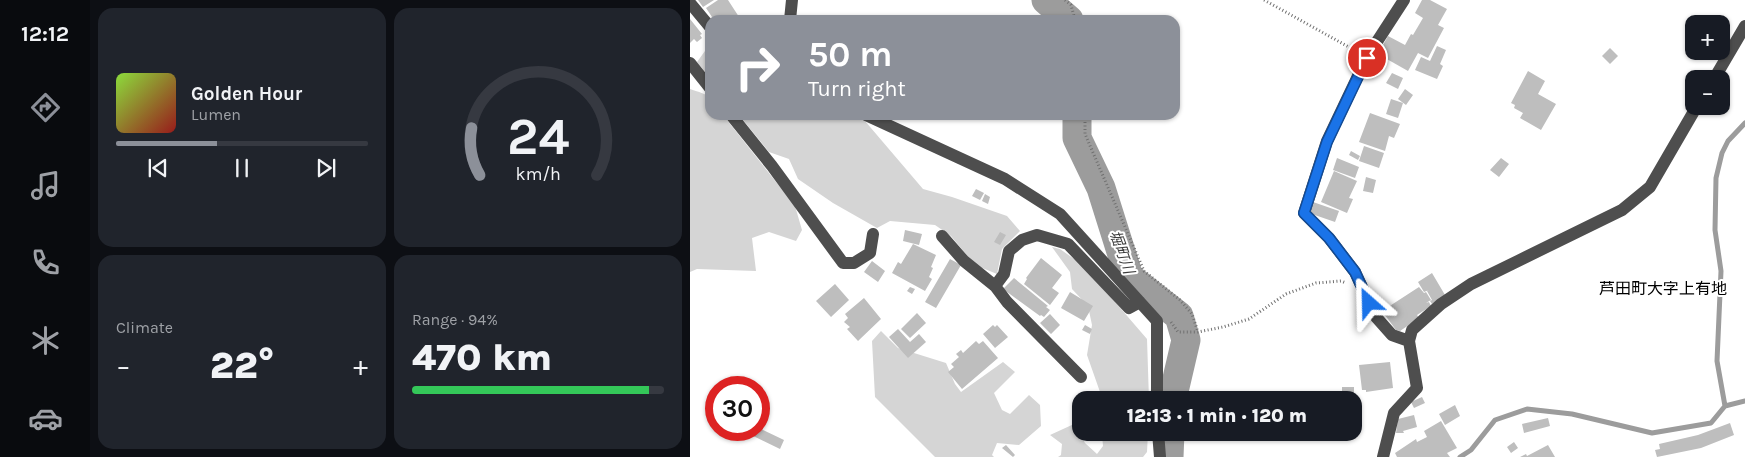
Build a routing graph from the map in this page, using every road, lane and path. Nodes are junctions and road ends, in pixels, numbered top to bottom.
1 (792, 0) edge
2 (1065, 0) edge
3 (1264, 0) edge
4 (1404, 0) edge
5 (690, 3) edge
6 (790, 15) edge
7 (1074, 15) edge
8 (705, 21) edge
9 (1745, 26) edge
10 (1367, 58) junction
11 (690, 63) edge
12 (1719, 70) edge
13 (705, 82) edge
14 (1692, 115) edge
15 (735, 120) edge
16 (877, 120) edge
17 (1085, 120) edge
18 (873, 234) dead end
19 (942, 236) dead end
20 (995, 286) junction
21 (1363, 289) junction
22 (1140, 302) junction
23 (1167, 317) dead end
24 (1198, 332) junction
25 (1409, 341) junction
26 (1081, 377) dead end
27 (1157, 391) edge
28 (1159, 441) edge
29 (1160, 457) edge
30 (1383, 457) edge

1 - 6 street
2 - 7 path
3 - 10 path
4 - 10 street
5 - 8 street
9 - 12 street
10 - 21 street
11 - 13 street
14 - 25 street
15 - 18 street
16 - 22 street
17 - 24 path
19 - 20 street
20 - 22 street
20 - 26 street
21 - 24 path
21 - 25 street
22 - 27 street
23 - 24 path
25 - 30 street
28 - 29 street

